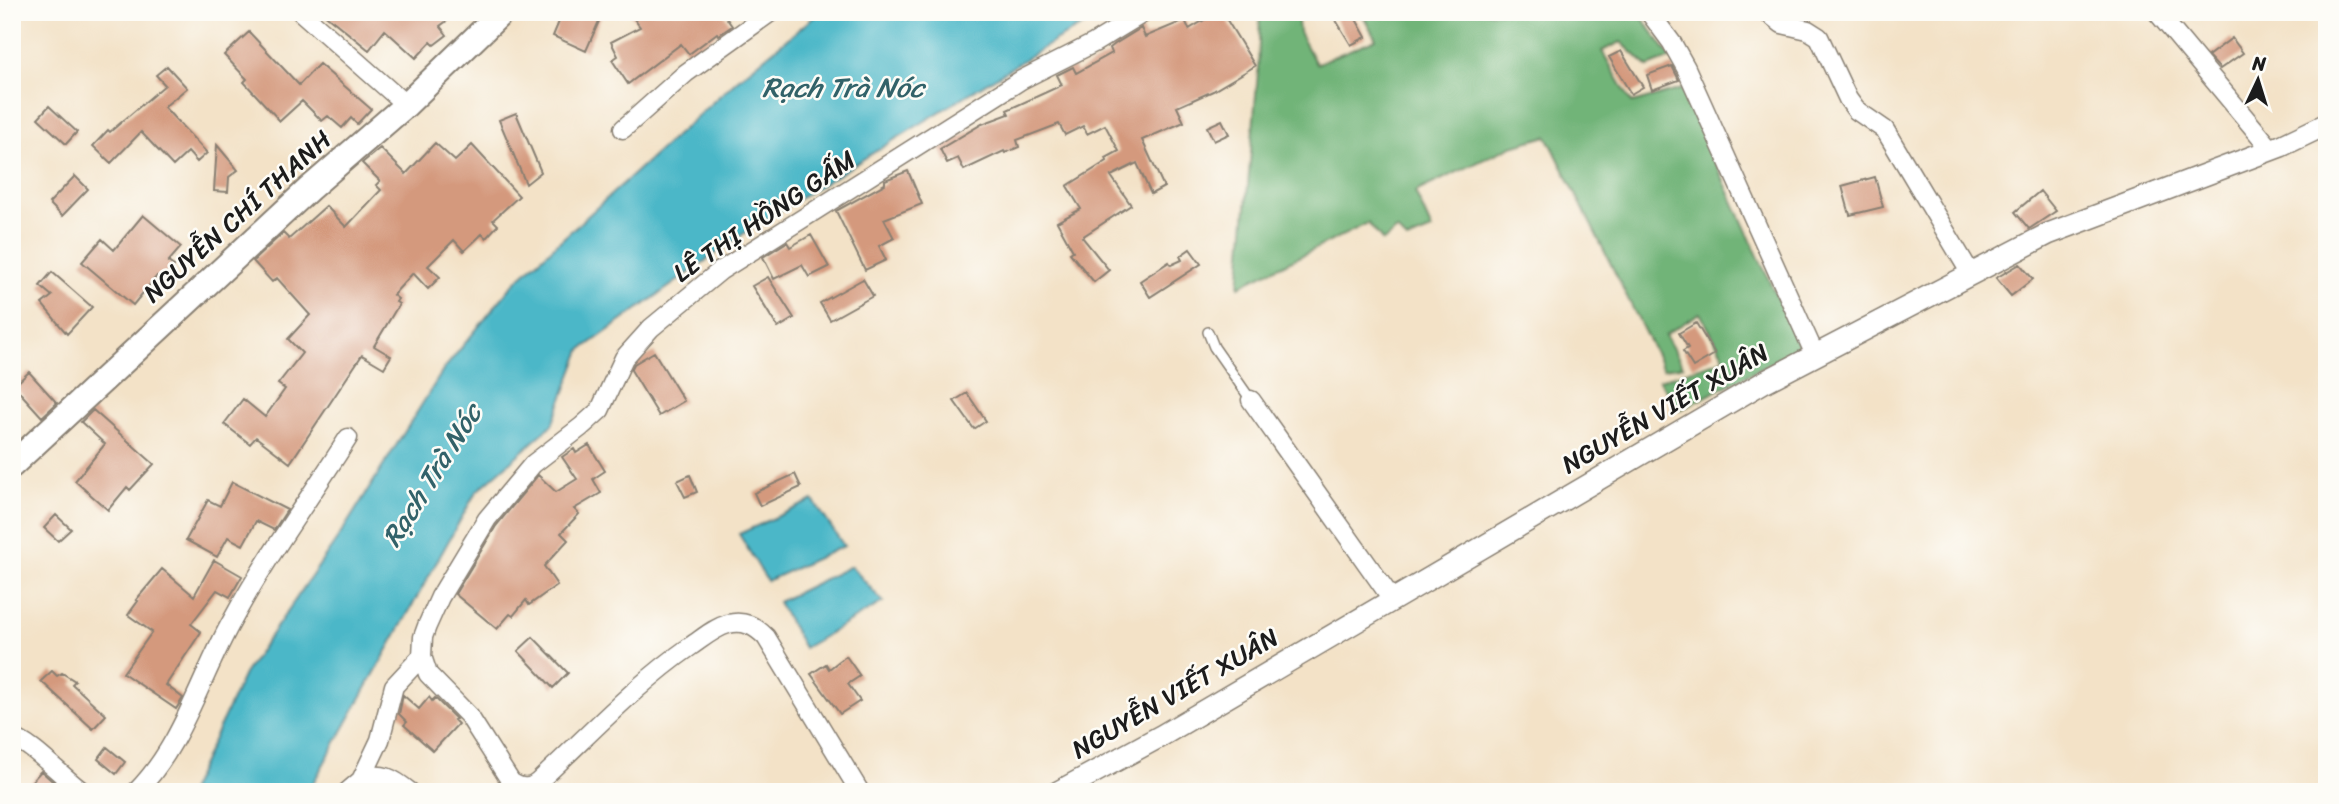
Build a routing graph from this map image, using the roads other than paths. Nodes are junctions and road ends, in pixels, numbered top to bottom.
1 (301, 12) edge
2 (502, 12) edge
3 (771, 12) edge
4 (1145, 12) edge
5 (1649, 12) edge
6 (1767, 12) edge
7 (2157, 12) edge
8 (406, 105) junction
9 (2327, 124) edge
10 (623, 129) dead end
11 (2272, 149) junction
12 (1971, 274) junction
13 (1208, 332) dead end
14 (1815, 355) junction
15 (1251, 400) joint
16 (348, 438) dead end
17 (12, 465) edge
18 (1392, 600) junction
19 (422, 656) junction
20 (12, 738) edge
21 (354, 786) edge
22 (83, 792) edge
23 (136, 792) edge
24 (410, 792) edge
25 (860, 792) edge
26 (1058, 792) edge

1 - 8 street
2 - 8 main road, NGUYỄN CHÍ THANH
3 - 10 street
4 - 19 street, LÊ THỊ HỒNG GẤM
5 - 14 street
6 - 12 street
7 - 11 street
8 - 17 main road, NGUYỄN CHÍ THANH
9 - 11 street, NGUYỄN VIẾT XUÂN
11 - 12 street, NGUYỄN VIẾT XUÂN
12 - 14 street, NGUYỄN VIẾT XUÂN
13 - 15 lane
14 - 18 street, NGUYỄN VIẾT XUÂN
15 - 18 street
16 - 23 street
18 - 26 street, NGUYỄN VIẾT XUÂN
19 - 21 street
19 - 25 street
20 - 22 street
21 - 24 street

